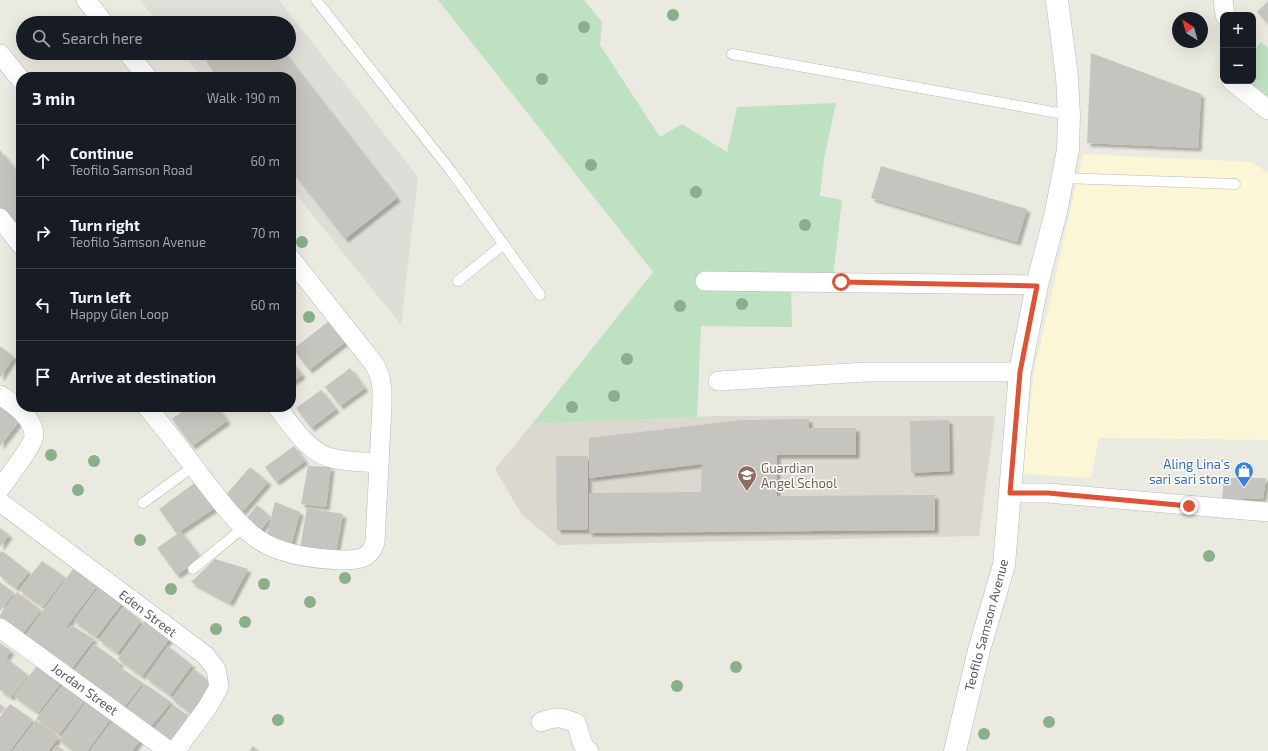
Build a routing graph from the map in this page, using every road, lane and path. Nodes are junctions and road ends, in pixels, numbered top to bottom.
1 (86, 0) edge
2 (316, 0) edge
3 (1057, 0) edge
4 (99, 16) edge
5 (0, 54) edge
6 (732, 54) dead end
7 (134, 60) edge
8 (143, 72) edge
9 (16, 74) edge
10 (1236, 84) edge
11 (1268, 110) edge
12 (1069, 115) junction
13 (1062, 178) junction
14 (1235, 184) dead end
15 (0, 218) edge
16 (16, 239) edge
17 (504, 244) junction
18 (296, 265) edge
19 (458, 281) dead end
20 (705, 281) dead end
21 (1037, 286) junction
22 (540, 295) dead end
23 (1020, 372) junction
24 (718, 381) dead end
25 (0, 395) edge
26 (16, 408) edge
27 (21, 412) edge
28 (151, 412) edge
29 (281, 412) edge
30 (379, 463) junction
31 (194, 466) junction
32 (0, 489) edge
33 (1010, 493) junction
34 (0, 502) edge
35 (143, 503) dead end
36 (1268, 512) edge
37 (244, 528) junction
38 (193, 570) dead end
39 (0, 628) edge
40 (541, 722) dead end
41 (169, 751) edge
42 (176, 751) edge
43 (589, 751) edge
44 (955, 751) edge

1 - 4 street
2 - 17 lane
3 - 12 main road, Teofilo Samson Avenue
5 - 9 street
6 - 12 lane
7 - 8 street
10 - 11 street
12 - 13 main road, Teofilo Samson Avenue
13 - 14 lane
13 - 21 main road, Teofilo Samson Avenue
15 - 16 street
17 - 19 lane
17 - 22 lane
18 - 30 street
20 - 21 street
21 - 23 main road, Teofilo Samson Avenue
23 - 24 street
23 - 33 main road, Teofilo Samson Avenue
25 - 26 street
27 - 32 street
28 - 31 street
29 - 30 street
30 - 37 street
31 - 35 lane
31 - 37 street
33 - 36 street
33 - 44 main road, Teofilo Samson Avenue
34 - 42 street, Eden Street
37 - 38 lane
39 - 41 street, Jordan Street
40 - 43 street

